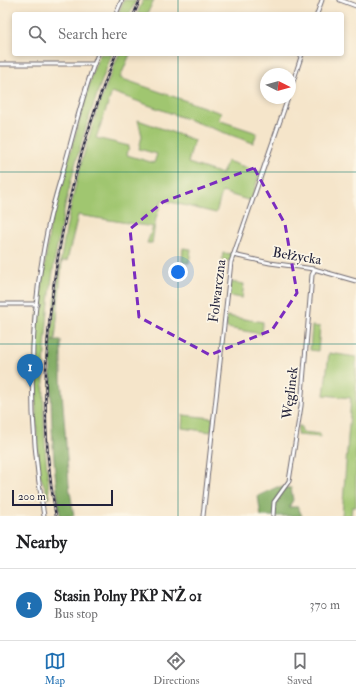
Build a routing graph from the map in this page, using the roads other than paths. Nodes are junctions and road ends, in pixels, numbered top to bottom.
1 (122, 0) edge
2 (322, 0) edge
3 (340, 0) edge
4 (356, 6) edge
5 (117, 12) edge
6 (317, 12) edge
7 (97, 56) edge
8 (301, 56) edge
9 (0, 64) edge
10 (94, 64) junction
11 (296, 72) edge
12 (286, 104) edge
13 (233, 255) junction
14 (315, 269) junction
15 (356, 281) edge
16 (0, 304) edge
17 (37, 304) junction
18 (44, 516) edge
19 (203, 516) edge
20 (273, 516) edge

1 - 5 street
2 - 6 street
3 - 4 street
7 - 10 street
8 - 11 street
9 - 10 street
10 - 17 street
12 - 13 street, Folwarczna
13 - 14 street, Bełżycka
13 - 19 street, Folwarczna
14 - 15 street, Bełżycka
14 - 20 street, Węglinek
16 - 17 street
17 - 18 street

